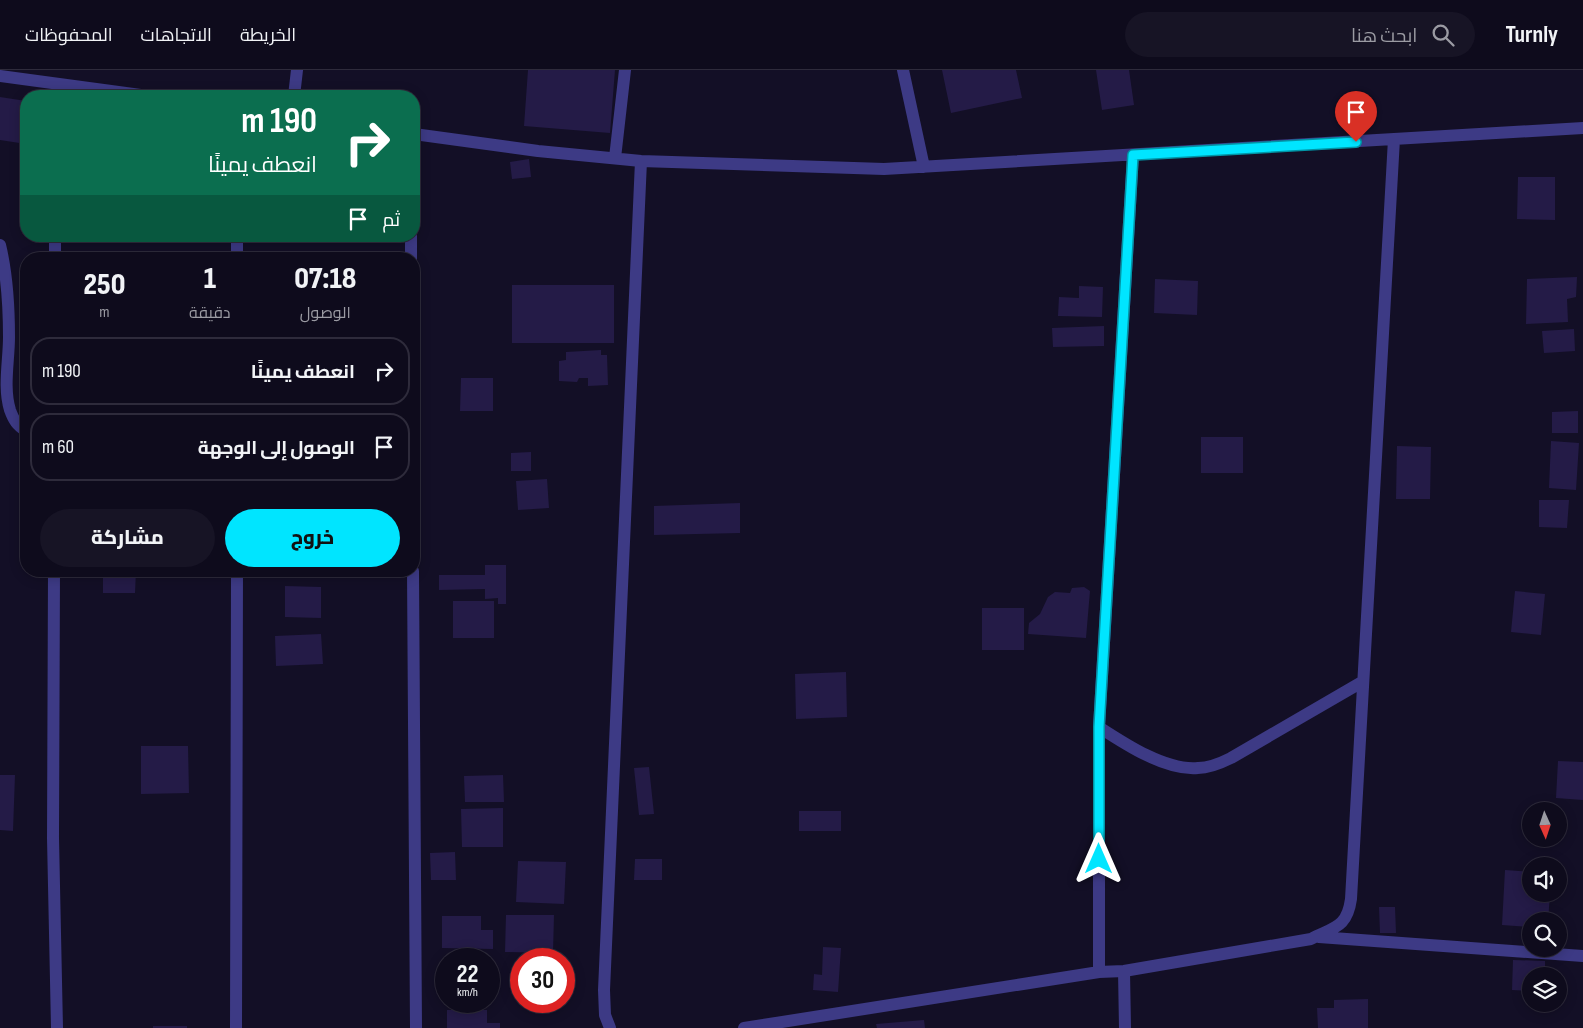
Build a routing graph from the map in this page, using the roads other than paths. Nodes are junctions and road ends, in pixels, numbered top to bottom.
1 (297, 70) edge
2 (625, 70) edge
3 (903, 70) edge
4 (0, 76) edge
5 (55, 90) edge
6 (295, 90) edge
7 (1583, 128) edge
8 (420, 135) edge
9 (1394, 140) junction
10 (1133, 155) junction
11 (615, 158) junction
12 (641, 161) junction
13 (924, 167) junction
14 (0, 245) edge
15 (5, 409) edge
16 (20, 427) edge
17 (54, 577) edge
18 (237, 577) edge
19 (413, 577) edge
20 (1362, 682) junction
21 (1099, 727) junction
22 (1316, 937) junction
23 (1583, 956) edge
24 (1124, 971) junction
25 (1099, 972) junction
26 (57, 1028) edge
27 (236, 1028) edge
28 (416, 1028) edge
29 (610, 1028) edge
30 (744, 1028) edge
31 (1125, 1028) edge

1 - 6 street
2 - 11 street
3 - 13 street
4 - 5 street
7 - 9 street
8 - 11 street
9 - 10 street
9 - 20 street
10 - 13 street
10 - 21 street
11 - 12 street
12 - 13 street
12 - 29 street
14 - 15 street
15 - 16 street
17 - 26 street
18 - 27 street
19 - 28 street
20 - 21 street
20 - 22 street
21 - 25 street
22 - 23 street
22 - 24 street
24 - 25 street
24 - 31 street
25 - 30 street

